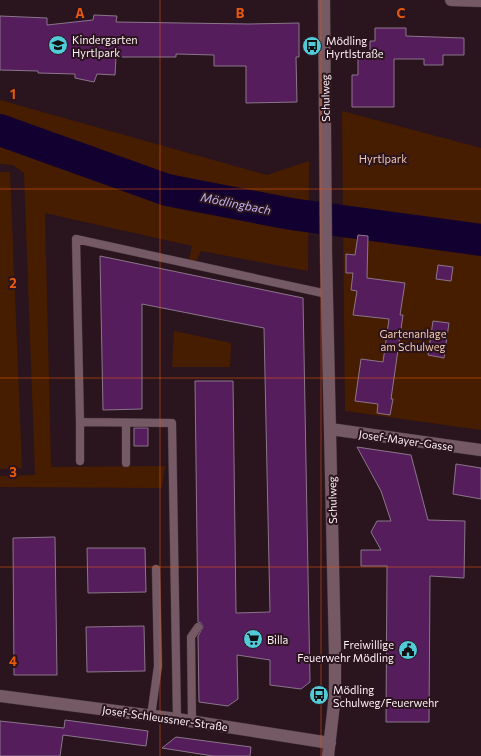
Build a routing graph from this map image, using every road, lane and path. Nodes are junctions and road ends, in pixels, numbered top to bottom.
1 (324, 0) edge
2 (451, 0) edge
3 (481, 1) edge
4 (327, 294) junction
5 (80, 422) junction
6 (126, 423) junction
7 (330, 429) junction
8 (481, 450) edge
9 (80, 460) dead end
10 (126, 463) dead end
11 (156, 569) dead end
12 (198, 627) dead end
13 (0, 696) edge
14 (152, 716) junction
15 (177, 719) junction
16 (192, 721) junction
17 (330, 743) junction
18 (328, 756) edge

1 - 4 street, Schulweg
2 - 3 street
4 - 5 lane
4 - 7 street, Schulweg
5 - 6 lane
5 - 9 lane
6 - 10 lane
6 - 15 lane
7 - 8 street, Josef-Mayer-Gasse
7 - 17 street, Schulweg
11 - 14 lane
12 - 16 lane
13 - 14 street, Josef-Schleussner-Straße
14 - 15 street, Josef-Schleussner-Straße
15 - 16 street, Josef-Schleussner-Straße
16 - 17 street, Josef-Schleussner-Straße
17 - 18 street, Schulweg

